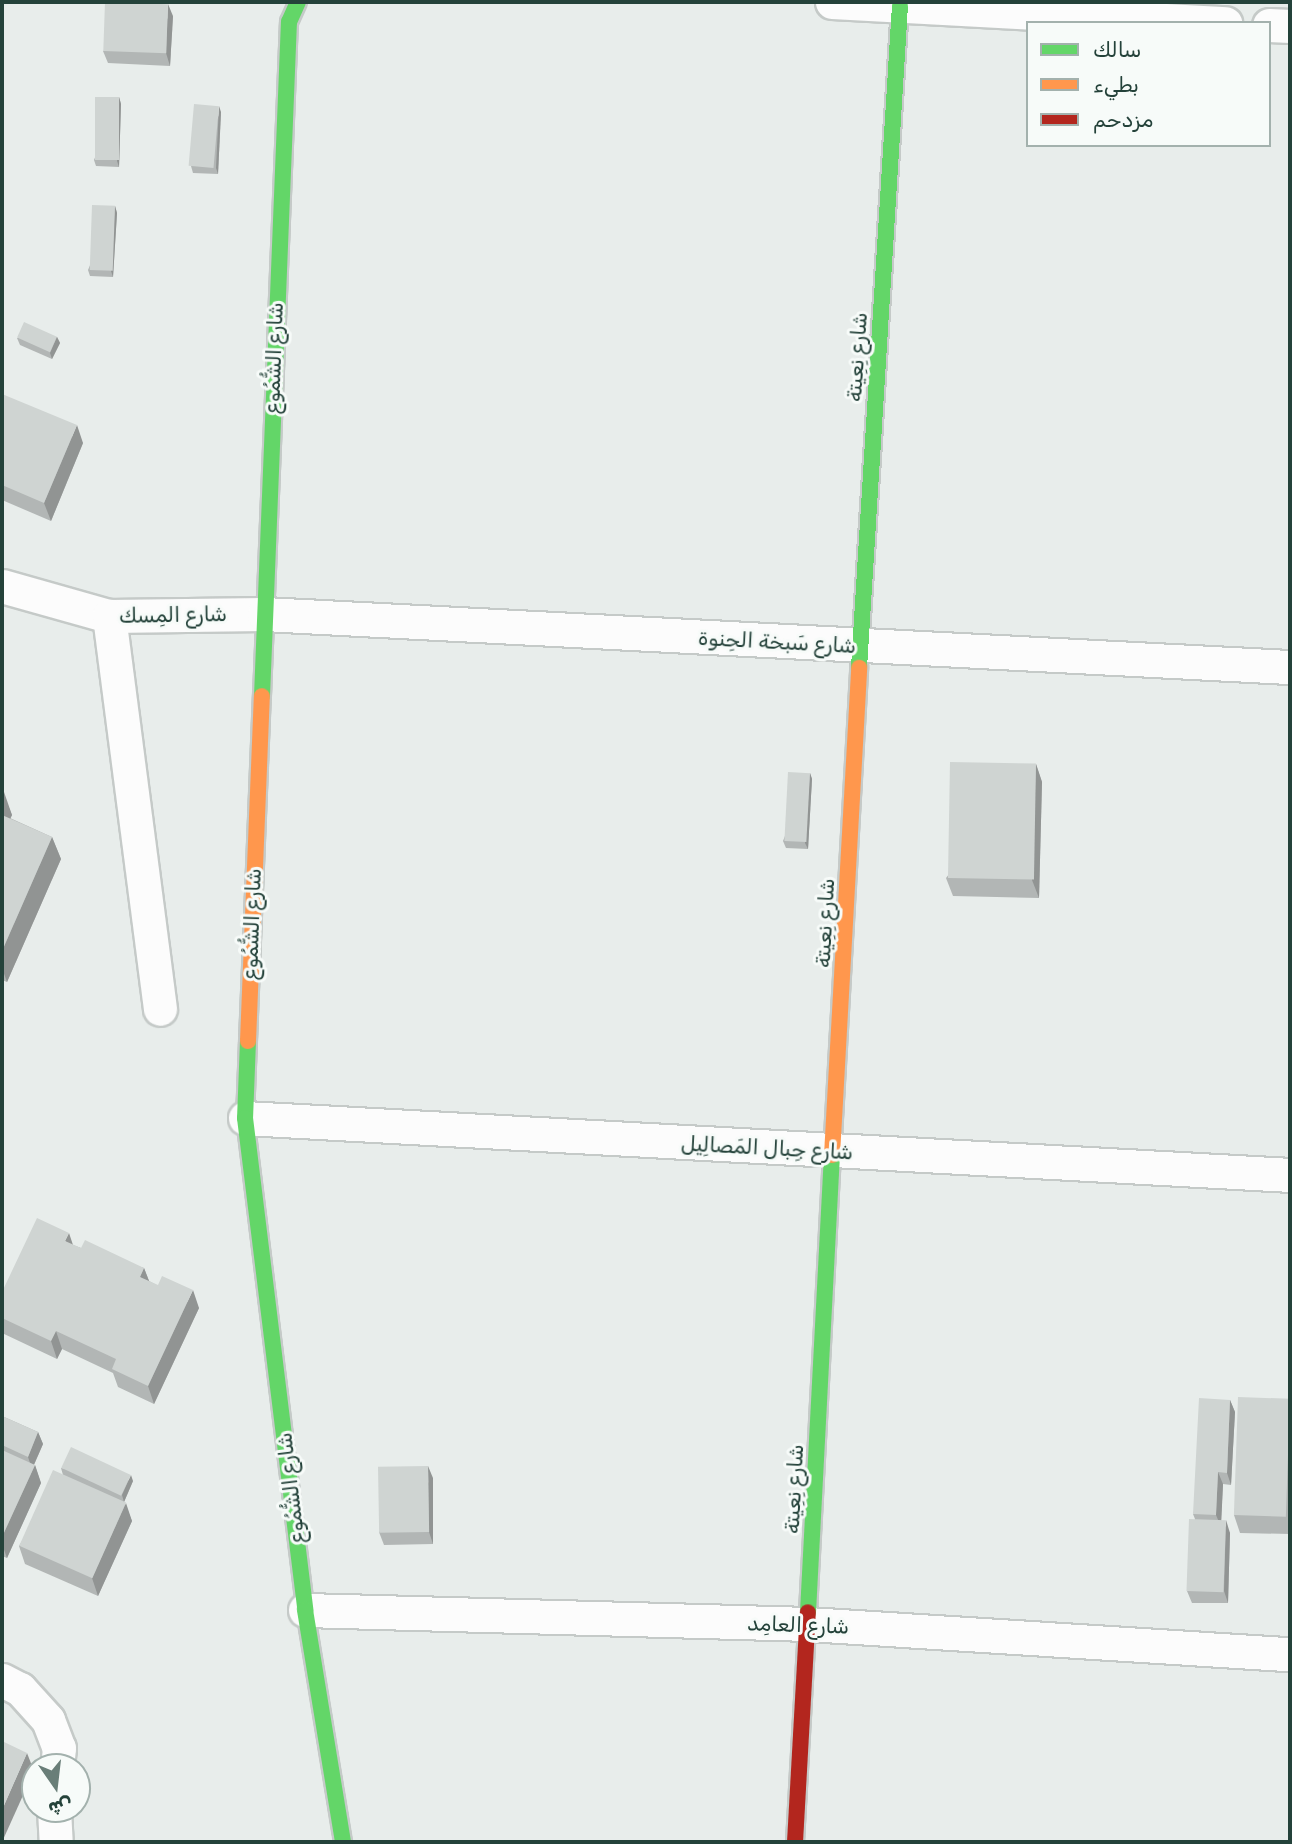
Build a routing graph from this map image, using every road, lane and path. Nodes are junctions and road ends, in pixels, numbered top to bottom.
1 (298, 2) edge
2 (832, 2) edge
3 (900, 6) junction
4 (1187, 21) edge
5 (1271, 25) edge
6 (1290, 26) edge
7 (2, 586) edge
8 (264, 614) junction
9 (109, 616) junction
10 (860, 647) junction
11 (1290, 667) edge
12 (160, 1009) dead end
13 (245, 1118) junction
14 (834, 1151) junction
15 (1290, 1175) edge
16 (305, 1610) junction
17 (807, 1625) junction
18 (1290, 1654) edge
19 (2, 1680) edge
20 (58, 1753) edge
21 (55, 1823) edge
22 (56, 1842) edge
23 (343, 1842) edge
24 (795, 1842) edge

1 - 8 street, شارع الشُّمُوع
2 - 3 street
3 - 4 street
3 - 10 street, شارع نِعِيتة
5 - 6 street
7 - 9 street, شارع المِسك
8 - 9 street, شارع المِسك
8 - 10 street, شارع سَبخة الحِنوة
8 - 13 street, شارع الشُّمُوع
9 - 12 street
10 - 11 street, شارع سَبخة الحِنوة
10 - 14 street, شارع نِعِيتة
13 - 14 street, شارع جِبال المَصالِيل
13 - 16 street, شارع الشُّمُوع
14 - 15 street, شارع جِبال المَصالِيل
14 - 17 street, شارع نِعِيتة
16 - 17 street, شارع العامِد
16 - 23 street, شارع الشُّمُوع
17 - 18 street, شارع العامِد
17 - 24 street, شارع نِعِيتة
19 - 20 street
21 - 22 street

